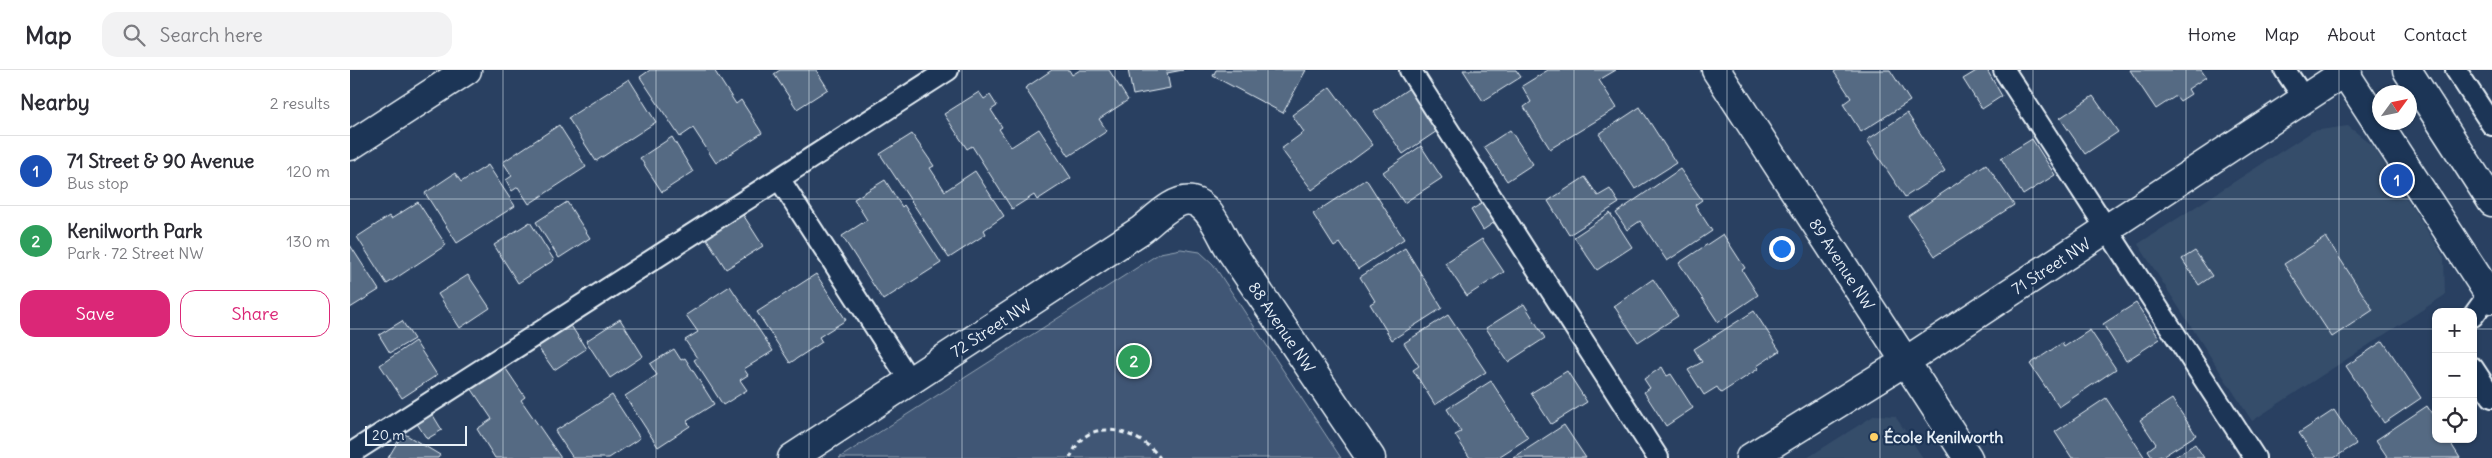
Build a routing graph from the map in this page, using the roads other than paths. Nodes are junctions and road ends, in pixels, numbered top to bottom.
1 (467, 70) edge
2 (948, 70) edge
3 (1410, 70) edge
4 (1716, 70) edge
5 (2004, 70) edge
6 (2285, 70) edge
7 (2407, 70) edge
8 (2456, 70) edge
9 (2345, 71) edge
10 (2304, 100) junction
11 (2492, 125) edge
12 (350, 146) edge
13 (780, 180) junction
14 (1190, 200) joint
15 (2492, 202) edge
16 (2106, 230) junction
17 (2490, 296) edge
18 (2477, 311) edge
19 (1906, 362) junction
20 (2477, 374) edge
21 (910, 381) junction
22 (2492, 397) edge
23 (350, 454) edge
24 (792, 458) edge
25 (1371, 458) edge
26 (1658, 458) edge
27 (1750, 458) edge
28 (1968, 458) edge
29 (2255, 458) edge

1 - 12 street
2 - 13 lane
3 - 26 lane
4 - 19 street, 89 Avenue NW
5 - 16 lane
6 - 10 lane
7 - 15 street
8 - 11 lane
9 - 10 street, 71 Street NW
9 - 17 street
10 - 16 street, 71 Street NW
13 - 21 lane
13 - 23 lane
14 - 21 street, 72 Street NW
14 - 25 street, 88 Avenue NW
16 - 19 street, 71 Street NW
16 - 29 lane
17 - 18 lane
19 - 27 street, 71 Street NW
19 - 28 street, 89 Avenue NW
20 - 22 lane
21 - 24 street, 72 Street NW

